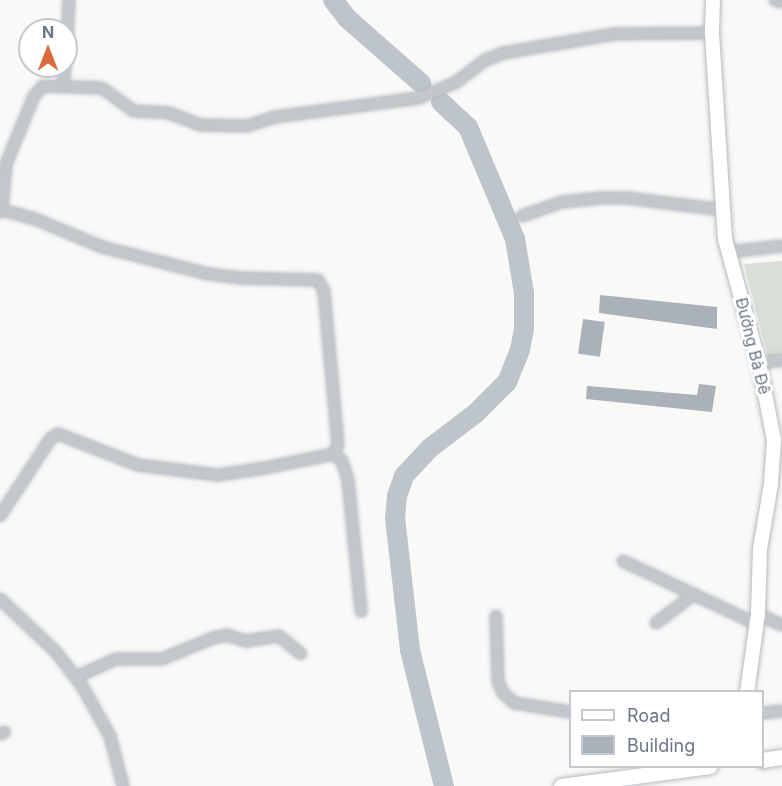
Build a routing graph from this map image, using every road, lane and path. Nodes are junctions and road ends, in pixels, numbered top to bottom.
1 (69, 0) edge
2 (713, 0) edge
3 (775, 0) edge
4 (782, 2) edge
5 (68, 18) edge
6 (712, 33) junction
7 (64, 78) edge
8 (63, 86) junction
9 (723, 210) junction
10 (1, 211) edge
11 (522, 216) dead end
12 (782, 246) edge
13 (728, 252) junction
14 (782, 360) edge
15 (759, 363) junction
16 (778, 431) edge
17 (334, 454) junction
18 (0, 516) edge
19 (623, 561) dead end
20 (694, 594) junction
21 (0, 599) edge
22 (361, 611) dead end
23 (496, 616) dead end
24 (757, 619) junction
25 (656, 623) dead end
26 (782, 625) edge
27 (301, 654) dead end
28 (76, 676) junction
29 (747, 690) edge
30 (782, 711) edge
31 (569, 712) edge
32 (764, 713) edge
33 (782, 757) edge
34 (764, 760) edge
35 (698, 768) edge
36 (612, 783) edge
37 (123, 786) edge
38 (561, 786) edge

1 - 5 street
2 - 6 street, Đường Bà Đê
3 - 4 street
6 - 8 street
6 - 9 street, Đường Bà Đê
7 - 8 street
8 - 10 street
9 - 11 street
9 - 13 street, Đường Bà Đê
10 - 17 street
12 - 13 street
13 - 15 street, Đường Bà Đê
14 - 15 street
15 - 16 street, Đường Bà Đê
16 - 24 street, Đường Bà Đê
17 - 18 street
17 - 22 street
19 - 20 street
20 - 24 street
20 - 25 street
21 - 28 street
23 - 31 street
24 - 26 street
24 - 29 street, Đường Bà Đê
27 - 28 street
28 - 37 street
30 - 32 street
33 - 34 main road
35 - 36 main road
36 - 38 main road

